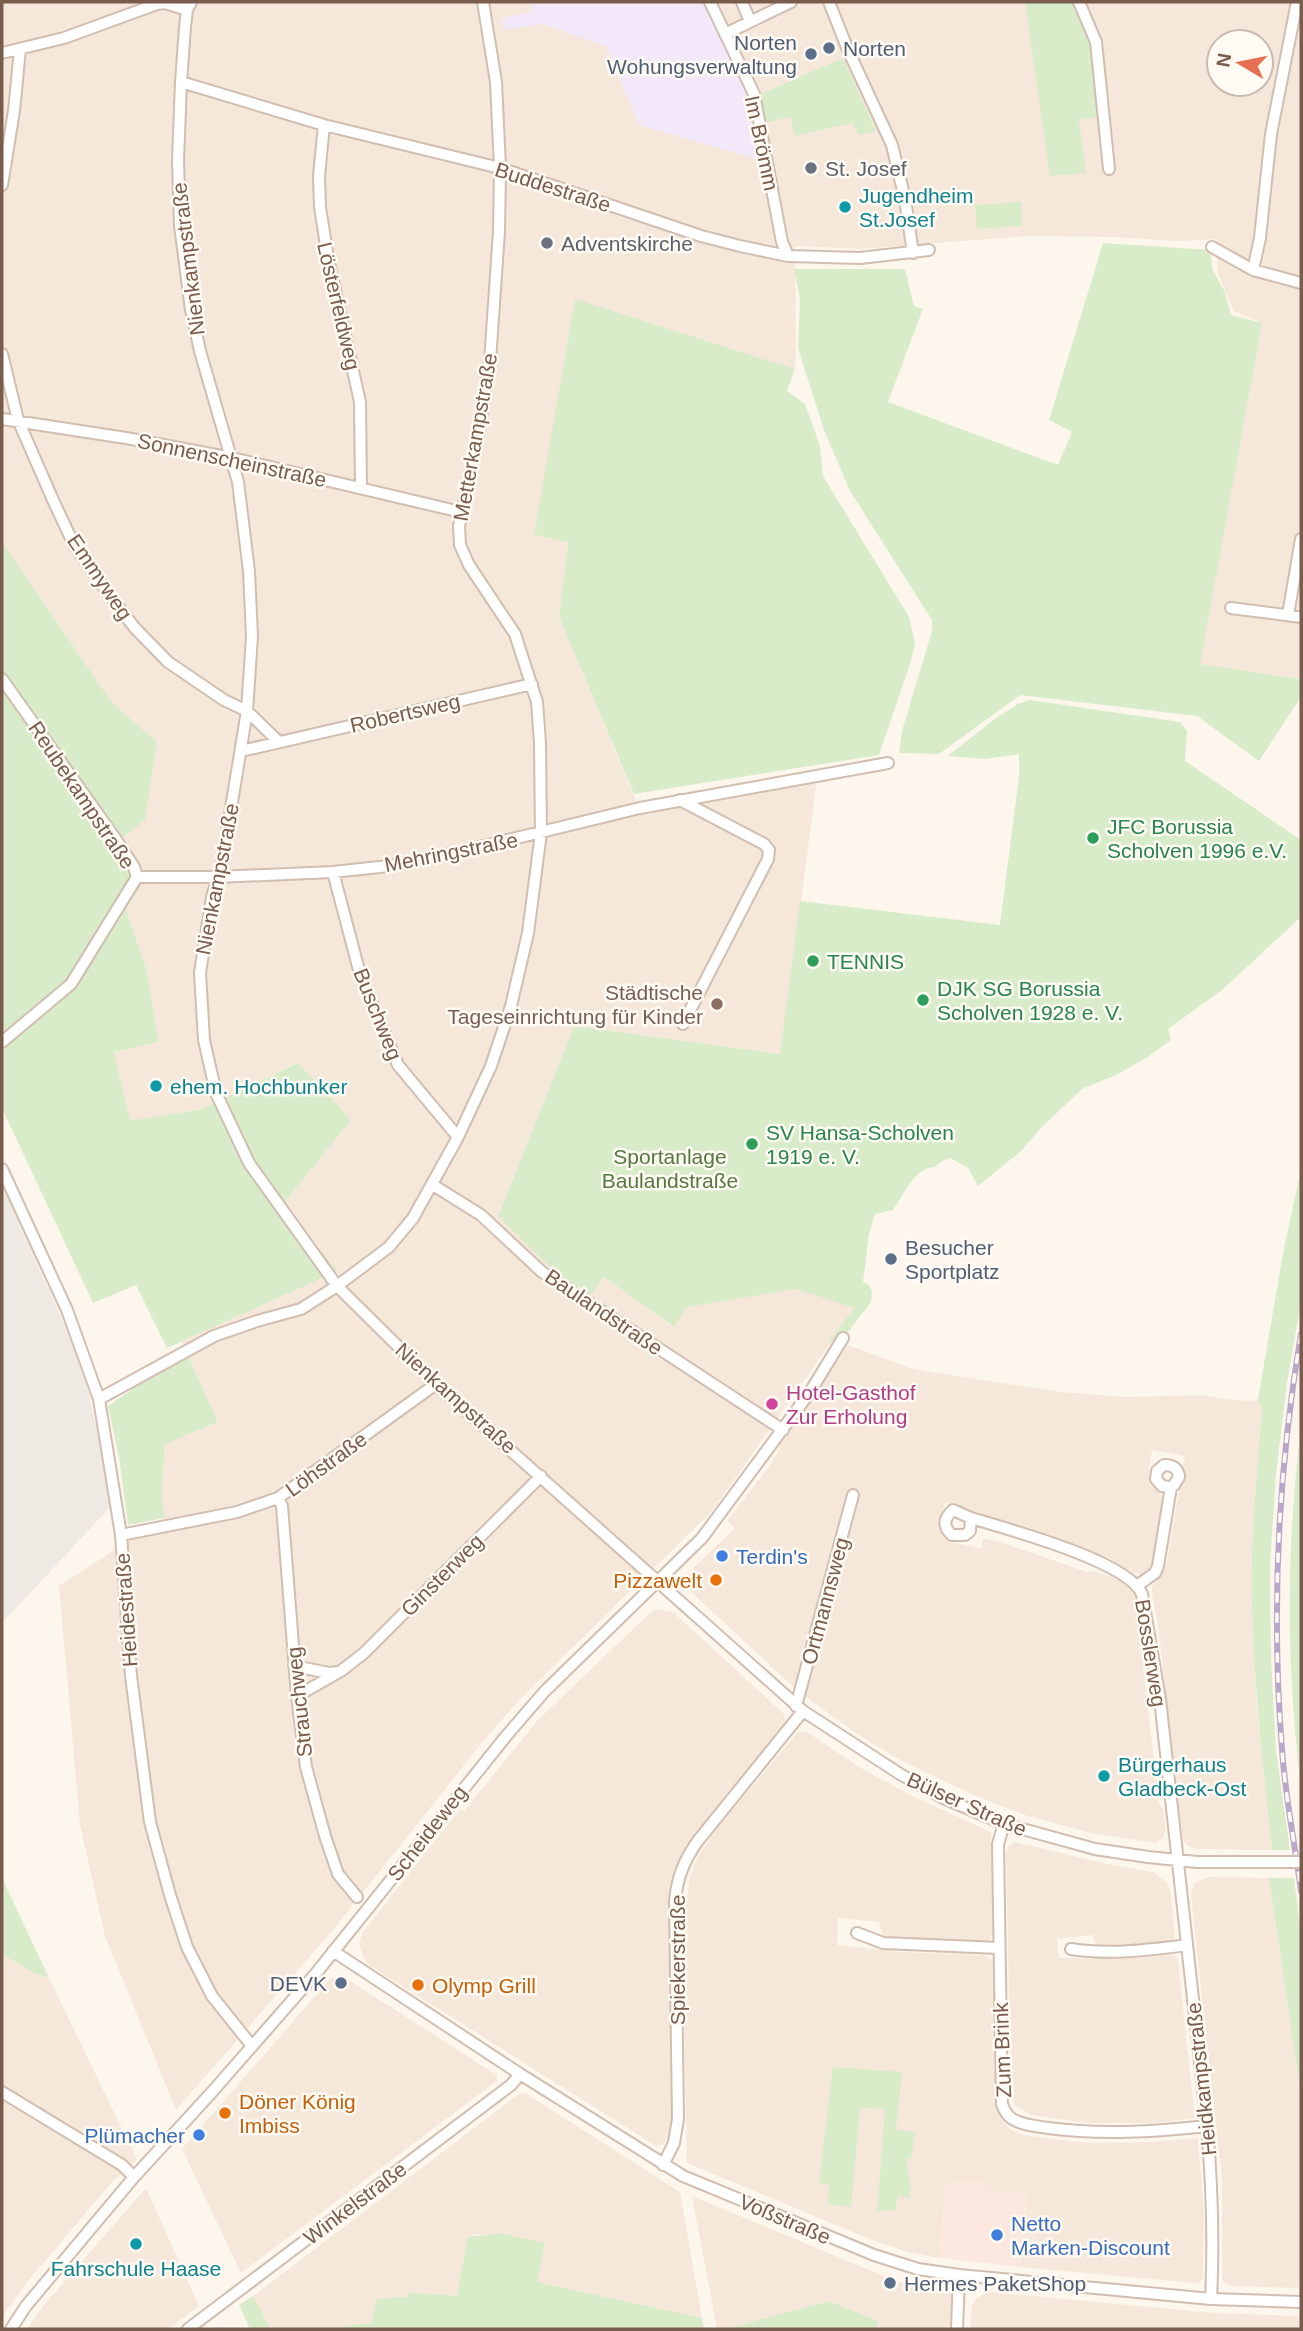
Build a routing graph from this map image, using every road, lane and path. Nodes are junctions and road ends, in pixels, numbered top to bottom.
1 (482, 2) edge
2 (710, 2) edge
3 (742, 2) edge
4 (791, 2) edge
5 (830, 2) edge
6 (1079, 2) edge
7 (1297, 2) edge
8 (189, 6) edge
9 (750, 21) junction
10 (725, 34) junction
11 (20, 49) junction
12 (2, 53) edge
13 (181, 82) junction
14 (324, 125) junction
15 (500, 169) junction
16 (1109, 169) dead end
17 (2, 185) edge
18 (1212, 247) dead end
19 (929, 250) dead end
20 (913, 253) junction
21 (788, 256) junction
22 (1253, 270) junction
23 (1301, 283) edge
24 (2, 354) edge
25 (2, 419) edge
26 (18, 420) junction
27 (232, 458) junction
28 (361, 488) junction
29 (461, 512) junction
30 (1301, 539) edge
31 (1231, 608) dead end
32 (1288, 615) junction
33 (1301, 617) edge
34 (2, 679) edge
35 (532, 684) junction
36 (247, 711) junction
37 (279, 742) junction
38 (241, 751) junction
39 (888, 763) dead end
40 (680, 800) junction
41 (541, 833) junction
42 (333, 872) junction
43 (137, 877) junction
44 (217, 877) junction
45 (683, 1024) dead end
46 (2, 1042) edge
47 (458, 1137) junction
48 (2, 1169) edge
49 (433, 1185) junction
50 (337, 1286) junction
51 (843, 1338) dead end
52 (436, 1384) junction
53 (99, 1399) junction
54 (783, 1430) junction
55 (541, 1476) junction
56 (1171, 1487) dead end
57 (853, 1495) dead end
58 (278, 1498) junction
59 (971, 1518) dead end
60 (121, 1535) junction
61 (657, 1580) junction
62 (1138, 1585) junction
63 (294, 1666) junction
64 (341, 1671) junction
65 (297, 1696) junction
66 (800, 1709) junction
67 (1004, 1824) junction
68 (1176, 1860) junction
69 (1301, 1861) edge
70 (357, 1897) dead end
71 (858, 1933) dead end
72 (1187, 1945) junction
73 (999, 1948) junction
74 (1071, 1949) dead end
75 (334, 1951) junction
76 (252, 2046) junction
77 (520, 2074) junction
78 (2, 2092) edge
79 (1207, 2126) junction
80 (663, 2165) junction
81 (134, 2177) junction
82 (959, 2276) junction
83 (1211, 2298) junction
84 (1301, 2302) edge
85 (11, 2329) edge
86 (188, 2329) edge
87 (957, 2329) edge

1 - 15 street, Metterkampstraße
2 - 10 street, Im Brömm
3 - 9 street
4 - 9 street
5 - 20 street
6 - 16 street
7 - 22 street
8 - 11 street
8 - 13 street, Nienkampstraße
9 - 10 street
10 - 21 street, Im Brömm
11 - 12 street
11 - 17 street
13 - 14 street, Buddestraße
13 - 27 street, Nienkampstraße
14 - 15 street, Buddestraße
14 - 28 street, Lösterfeldweg
15 - 21 street, Buddestraße
15 - 29 street, Metterkampstraße
18 - 22 street
19 - 20 street, Buddestraße
20 - 21 street, Buddestraße
22 - 23 street
24 - 26 street, Emmyweg
25 - 26 street, Sonnenscheinstraße
26 - 27 street, Sonnenscheinstraße
26 - 36 street, Emmyweg
27 - 28 street, Sonnenscheinstraße
27 - 36 street, Nienkampstraße
28 - 29 street, Sonnenscheinstraße
29 - 35 street, Metterkampstraße
30 - 32 street
31 - 32 street
32 - 33 street
34 - 43 street, Reubekampstraße
35 - 37 street, Robertsweg
35 - 41 street, Metterkampstraße
36 - 37 street
36 - 38 street, Nienkampstraße
37 - 38 street, Robertsweg
38 - 44 street, Nienkampstraße
39 - 40 street, Mehringstraße
40 - 41 street, Mehringstraße
40 - 45 street
41 - 42 street, Mehringstraße
41 - 47 street, Metterkampstraße
42 - 44 street, Mehringstraße
42 - 47 street, Buschweg
43 - 44 street, Mehringstraße
43 - 46 street
44 - 50 street, Nienkampstraße
47 - 49 street, Metterkampstraße
48 - 53 street, Heidestraße
49 - 50 street, Metterkampstraße
49 - 54 street, Baulandstraße
50 - 52 street, Nienkampstraße
50 - 53 street, Metterkampstraße
51 - 54 street, Scheideweg
52 - 55 street, Nienkampstraße
52 - 58 street, Löhstraße
53 - 60 street, Heidestraße
54 - 61 street, Scheideweg
55 - 61 street, Nienkampstraße
55 - 64 street, Ginsterweg
56 - 62 street
57 - 66 street, Ortmannsweg
58 - 60 street, Löhstraße
58 - 63 street, Strauchweg
59 - 62 street, Bosslerweg
60 - 76 street, Heidestraße
61 - 66 street, Bülser Straße
61 - 75 street, Scheideweg
62 - 68 street, Bosslerweg
63 - 64 street
63 - 65 street, Strauchweg
64 - 65 street, Ginsterweg
65 - 70 street, Strauchweg
66 - 67 street, Bülser Straße
66 - 80 street, Spiekerstraße
67 - 68 street, Bülser Straße
67 - 73 street, Zum Brink
68 - 69 street, Bülser Straße, bridge
68 - 72 street, Heidkampstraße
71 - 73 street
72 - 74 street
72 - 79 street, Heidkampstraße
73 - 79 street, Zum Brink
75 - 76 street, Scheideweg
75 - 77 street, Voßstraße
76 - 81 street, Scheideweg
77 - 80 street, Voßstraße
77 - 86 street, Winkelstraße
78 - 81 street
79 - 83 street, Heidkampstraße
80 - 82 street, Voßstraße
81 - 85 street, Scheideweg
82 - 83 street, Voßstraße
82 - 87 street
83 - 84 street, Voßstraße

